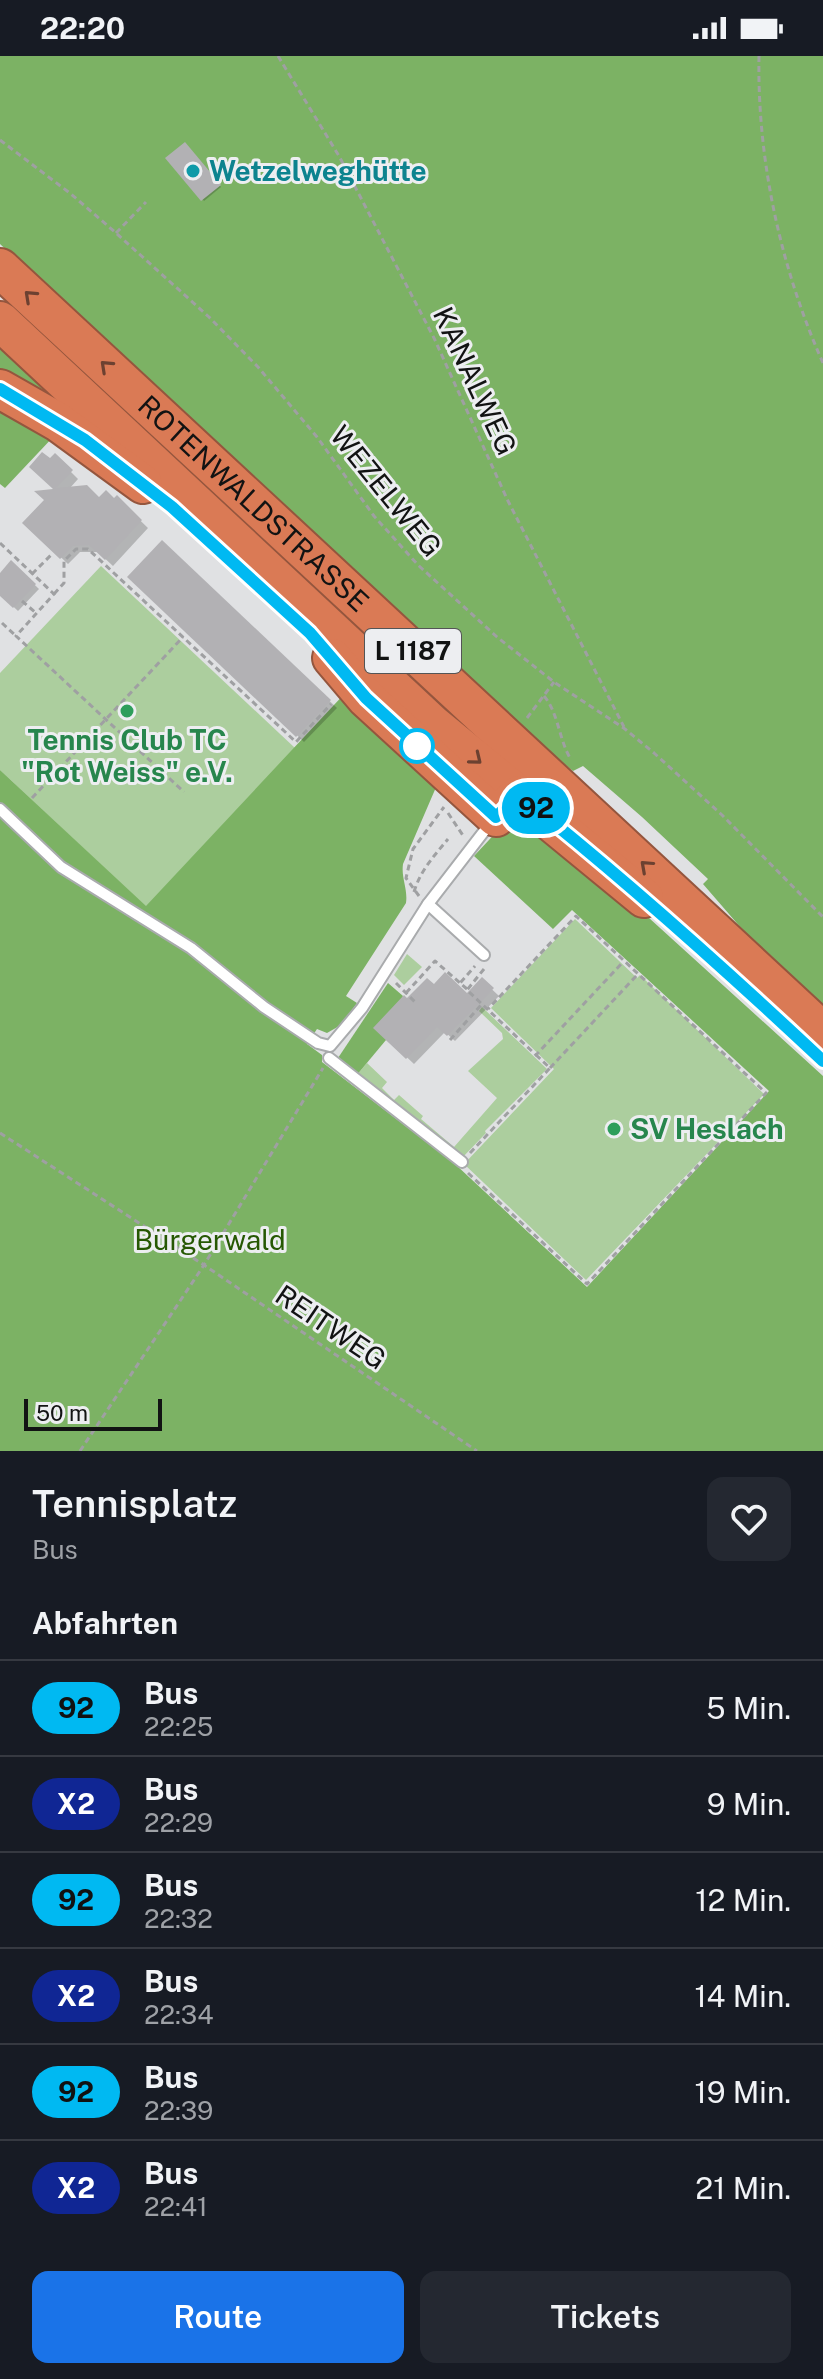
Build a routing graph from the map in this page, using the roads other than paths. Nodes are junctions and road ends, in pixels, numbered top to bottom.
1 (0, 268) edge
2 (0, 321) edge
3 (0, 389) edge
4 (310, 633) junction
5 (369, 664) junction
6 (0, 809) edge
7 (496, 819) junction
8 (428, 904) junction
9 (484, 955) dead end
10 (823, 1032) edge
11 (329, 1058) road end
12 (823, 1061) edge
13 (462, 1162) road end

10 -> 1 highway, ROTENWALDSTRASSE / L 1187
2 - 5 highway, ROTENWALDSTRASSE / L 1187
3 - 4 highway
4 - 5 highway
4 - 7 highway, ROTENWALDSTRASSE / L 1187
5 -> 7 highway, ROTENWALDSTRASSE / L 1187
6 - 8 lane
7 - 8 lane
7 - 12 highway, ROTENWALDSTRASSE / L 1187
8 - 9 lane
11 - 13 lane

